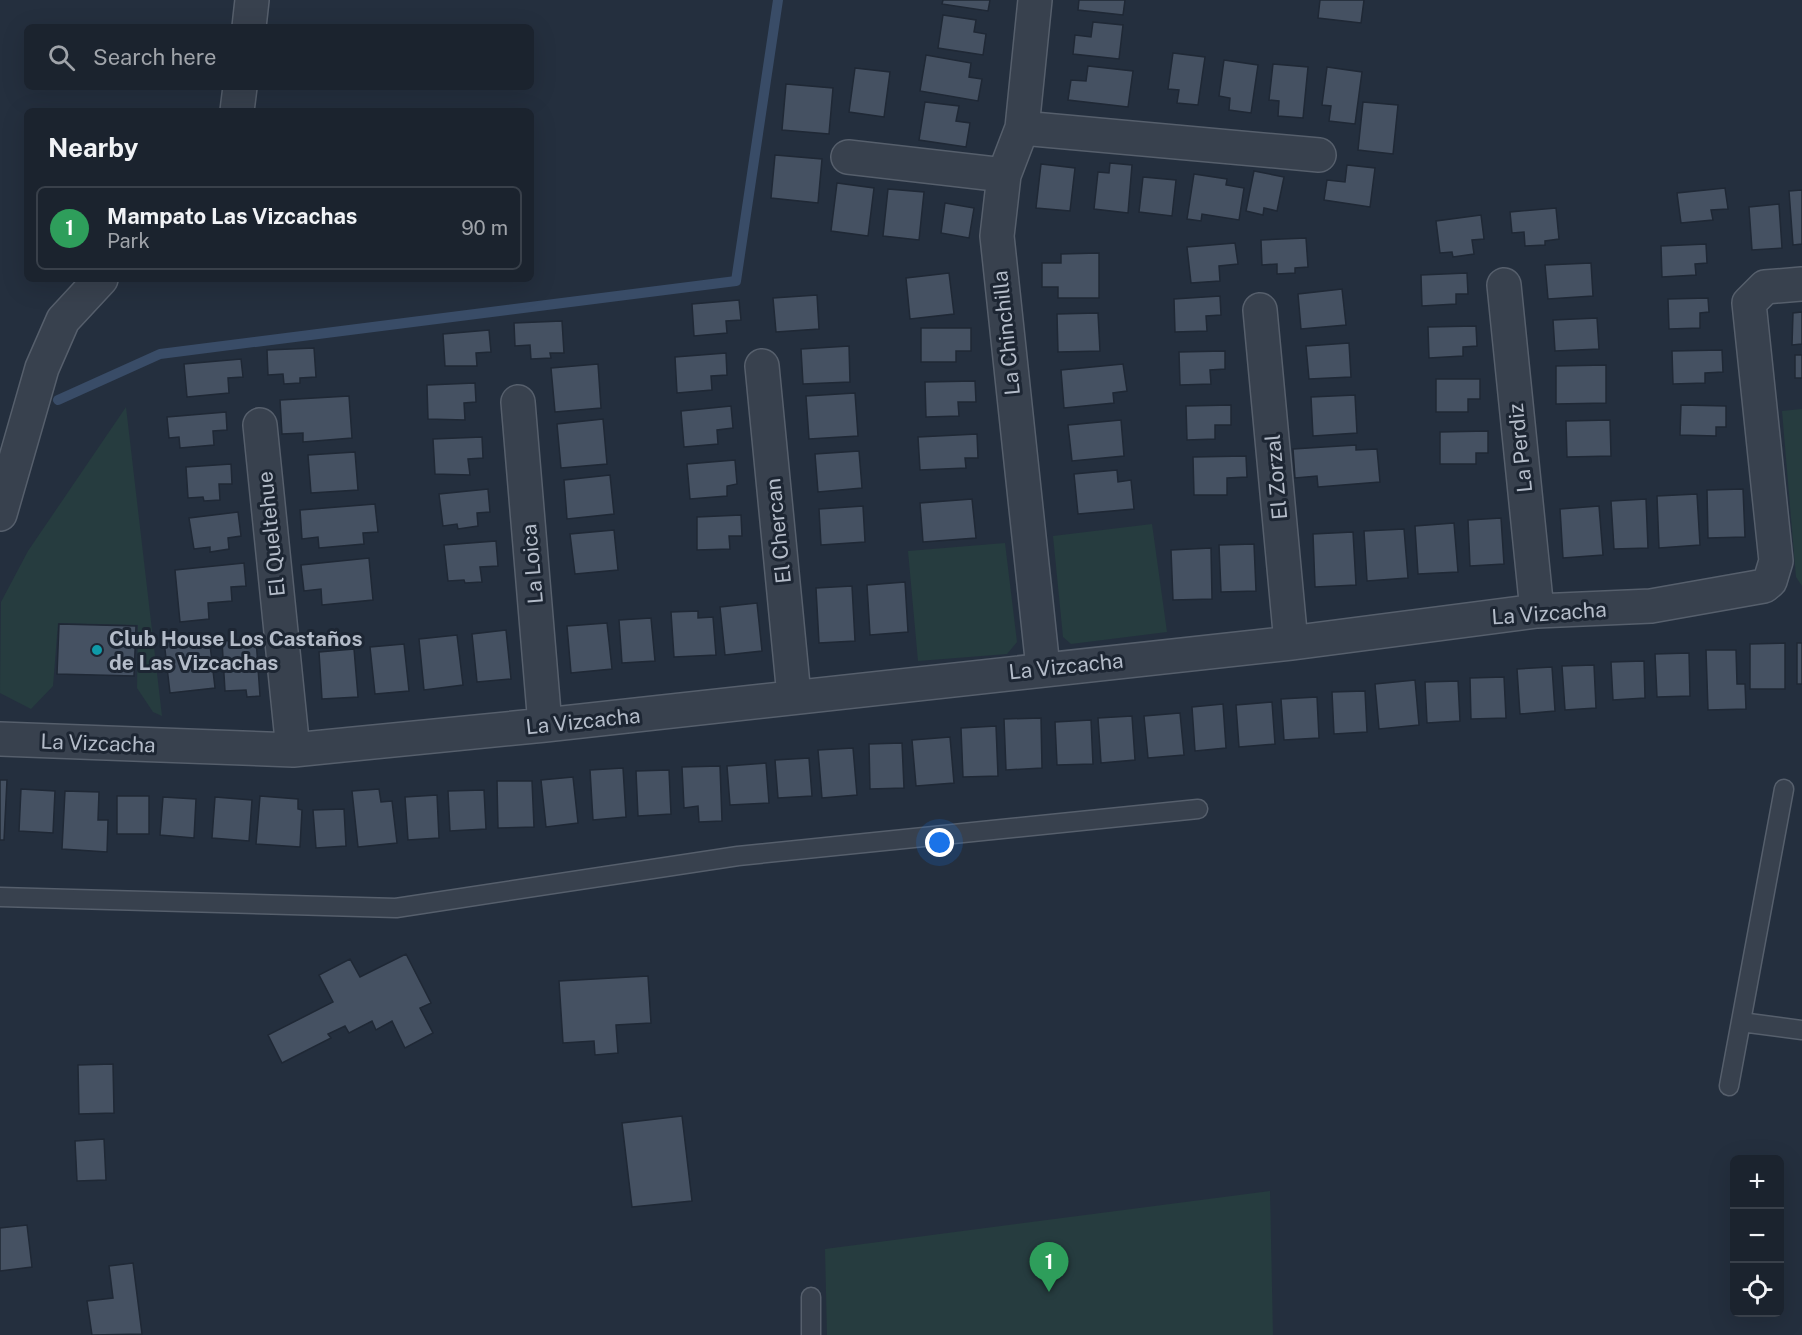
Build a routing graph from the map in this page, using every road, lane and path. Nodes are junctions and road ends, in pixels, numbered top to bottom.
1 (252, 0) edge
2 (1035, 0) edge
3 (249, 24) edge
4 (240, 90) edge
5 (237, 108) edge
6 (1022, 128) junction
7 (1319, 155) dead end
8 (848, 156) dead end
9 (1004, 175) junction
10 (98, 282) edge
11 (1802, 284) edge
12 (1504, 285) dead end
13 (1260, 310) dead end
14 (762, 366) dead end
15 (518, 402) dead end
16 (260, 425) dead end
17 (0, 514) edge
18 (1537, 611) junction
19 (1292, 643) junction
20 (1043, 668) junction
21 (794, 696) junction
22 (545, 725) junction
23 (6, 733) edge
24 (293, 750) junction
25 (1784, 789) dead end
26 (1198, 809) dead end
27 (0, 897) edge
28 (1741, 1022) junction
29 (1802, 1030) edge
30 (1729, 1086) dead end
31 (811, 1297) dead end
32 (811, 1335) edge

1 - 3 street
2 - 6 street, La Chinchilla
4 - 5 street
6 - 7 street
6 - 9 street, La Chinchilla
8 - 9 street
9 - 20 street, La Chinchilla
10 - 17 street
11 - 18 street, La Vizcacha
12 - 18 street, La Perdiz
13 - 19 street, El Zorzal
14 - 21 street, El Chercan
15 - 22 street, La Loica
16 - 24 street, El Queltehue
18 - 19 street, La Vizcacha
19 - 20 street, La Vizcacha
20 - 21 street, La Vizcacha
21 - 22 street, La Vizcacha
22 - 24 street, La Vizcacha
23 - 24 street, La Vizcacha
25 - 28 lane
26 - 27 lane
28 - 29 lane
28 - 30 lane
31 - 32 lane

